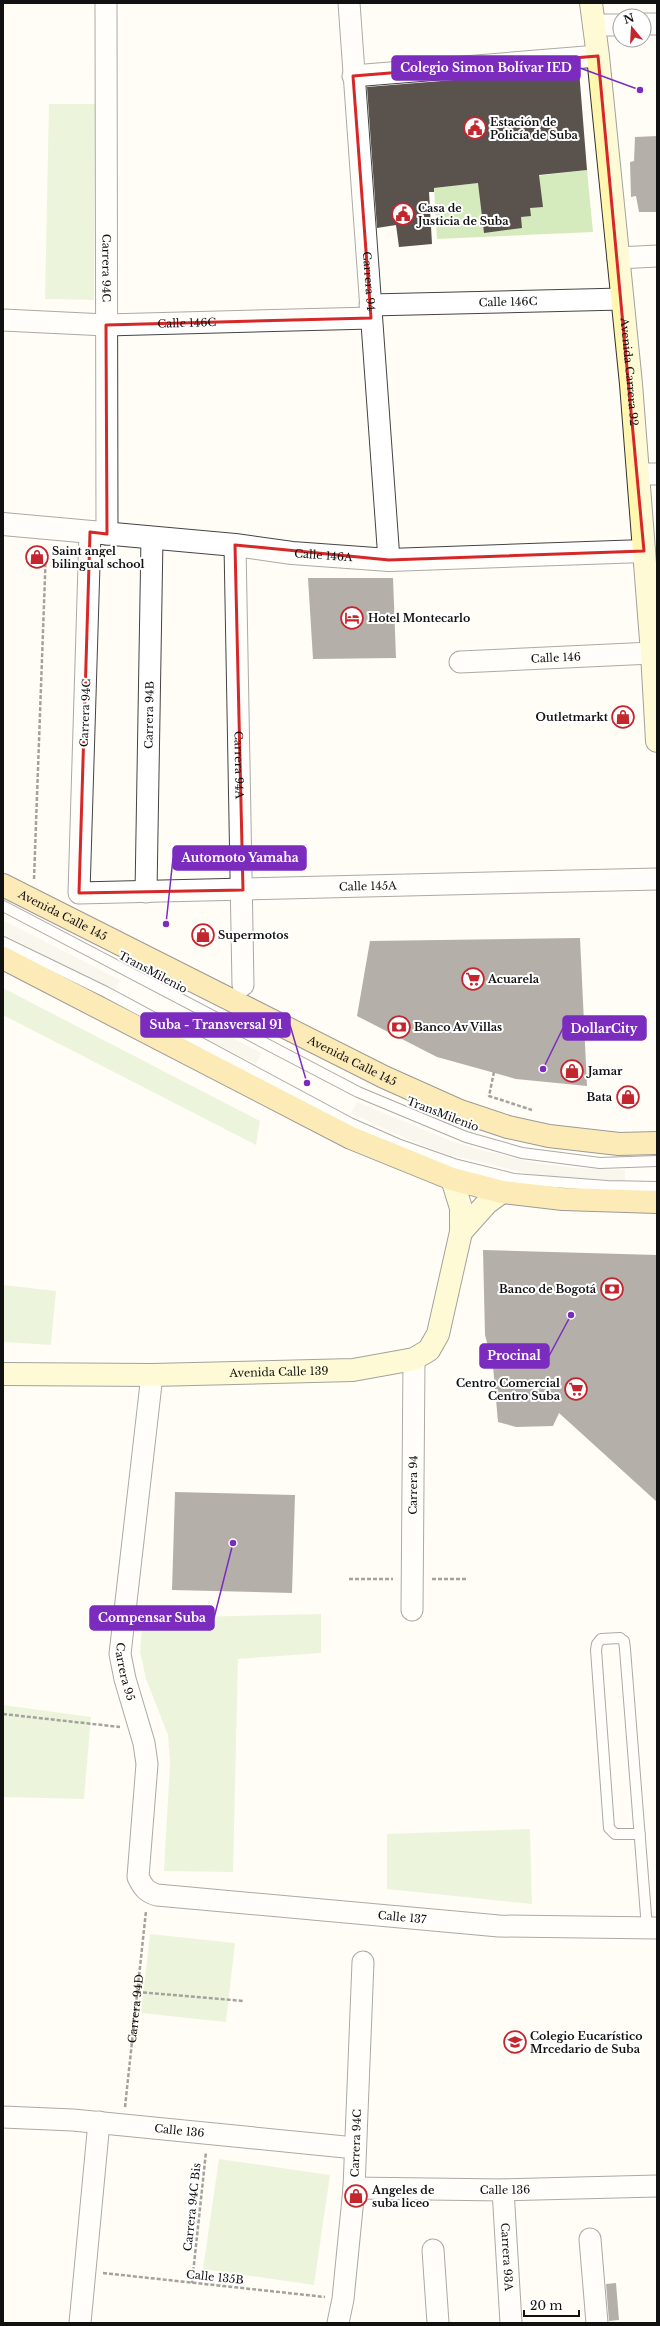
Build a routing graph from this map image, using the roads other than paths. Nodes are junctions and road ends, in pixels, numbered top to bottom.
1 (106, 3) edge
2 (349, 3) edge
3 (591, 3) edge
4 (612, 24) edge
5 (594, 25) junction
6 (598, 56) junction
7 (353, 76) junction
8 (657, 256) edge
9 (618, 258) junction
10 (622, 299) junction
11 (370, 312) junction
12 (3, 320) edge
13 (106, 325) junction
14 (648, 474) edge
15 (3, 524) edge
16 (99, 533) junction
17 (152, 538) junction
18 (235, 546) junction
19 (644, 551) junction
20 (389, 560) junction
21 (652, 653) junction
22 (460, 662) dead end
23 (657, 741) edge
24 (657, 879) edge
25 (3, 885) edge
26 (243, 890) junction
27 (146, 892) junction
28 (79, 893) joint
29 (3, 906) edge
30 (3, 942) edge
31 (3, 958) edge
32 (243, 985) dead end
33 (657, 1143) edge
34 (657, 1161) edge
35 (452, 1179) junction
36 (657, 1187) edge
37 (502, 1192) junction
38 (657, 1202) edge
39 (461, 1232) junction
40 (414, 1360) junction
41 (3, 1374) edge
42 (152, 1375) junction
43 (412, 1610) dead end
44 (640, 1834) junction
45 (148, 1892) joint
46 (652, 1928) edge
47 (363, 1962) dead end
48 (3, 2117) edge
49 (99, 2122) junction
50 (355, 2148) junction
51 (657, 2186) edge
52 (354, 2188) junction
53 (503, 2190) junction
54 (590, 2239) dead end
55 (433, 2250) dead end
56 (80, 2323) edge
57 (338, 2323) edge
58 (438, 2323) edge
59 (511, 2323) edge
60 (597, 2323) edge

1 - 13 street, Carrera 94C
2 - 7 street, Carrera 94
3 - 5 main road, Avenida Carrera 92
4 - 5 street
5 - 6 main road, Avenida Carrera 92
6 - 7 street
6 - 9 main road, Avenida Carrera 92
7 - 11 street, Carrera 94
8 - 9 street
9 - 10 main road, Avenida Carrera 92
10 - 11 street, Calle 146C
10 - 14 main road, Avenida Carrera 92
11 - 13 street, Calle 146C
11 - 20 street, Carrera 94
12 - 13 street, Calle 146C
13 - 16 street, Carrera 94C
14 - 19 main road, Avenida Carrera 92
15 - 16 street, Calle 146A
16 - 17 street, Calle 146A
16 - 28 street, Carrera 94C
17 - 18 street, Calle 146A
17 - 27 street, Carrera 94B
18 - 20 street, Calle 146A
18 - 26 street, Carrera 94A
19 - 20 street, Calle 146A
19 - 21 main road, Avenida Carrera 92
21 - 22 street, Calle 146
21 - 23 main road, Avenida Carrera 92
24 - 26 street, Calle 145A
25 - 33 main road, Avenida Calle 145
26 - 27 street, Calle 145A
26 - 32 street, Carrera 94A
27 - 28 street, Calle 145A
29 - 34 lane, TransMilenio
30 - 36 lane
31 - 35 main road
35 - 37 main road
35 - 39 main road, Avenida Calle 139
37 - 38 main road
37 - 39 main road, Avenida Calle 139
39 - 40 main road, Avenida Calle 139
40 - 42 main road, Avenida Calle 139
40 - 43 street, Carrera 94
41 - 42 main road, Avenida Calle 139
42 - 45 street, Carrera 95
44 - 44 lane
44 - 46 lane
45 - 46 street, Calle 137
47 - 50 street, Carrera 94C
48 - 49 street, Calle 136
49 - 50 street, Calle 136
49 - 56 street
50 - 52 street, Carrera 94C
51 - 53 street, Calle 136
52 - 53 street, Calle 136
52 - 57 street, Carrera 94C
53 - 59 street, Carrera 93A
54 - 60 street
55 - 58 street

